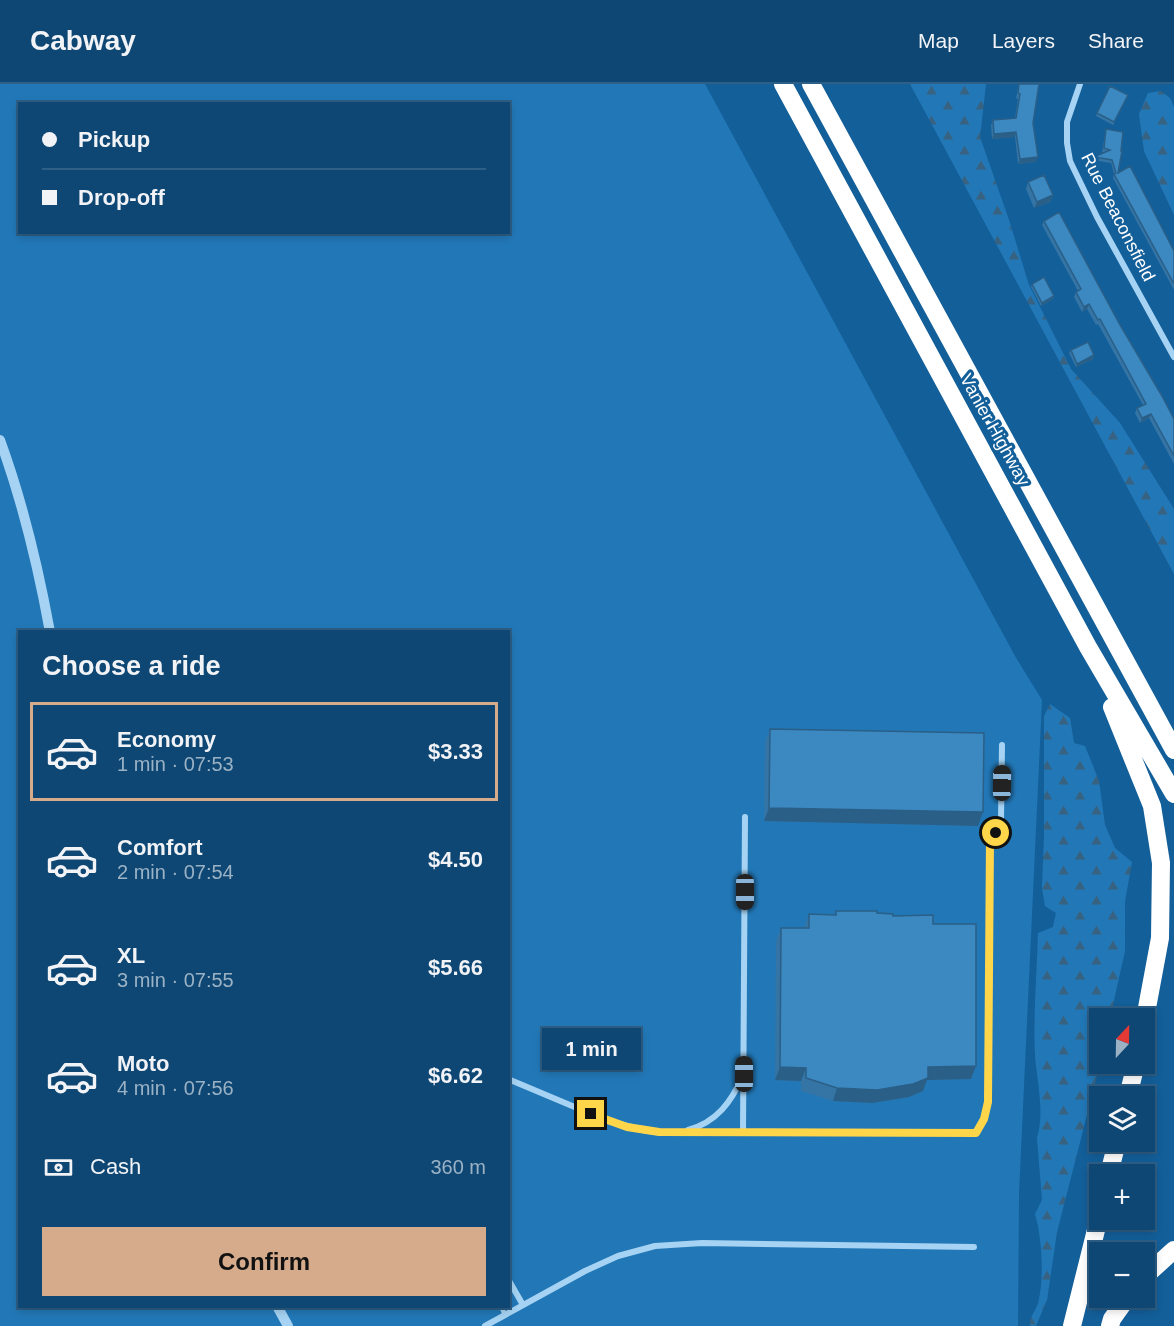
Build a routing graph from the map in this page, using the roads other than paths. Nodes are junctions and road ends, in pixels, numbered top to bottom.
1 (783, 84) edge
2 (810, 84) edge
3 (1080, 84) edge
4 (1174, 357) edge
5 (0, 440) edge
6 (50, 630) edge
7 (1088, 647) junction
8 (1002, 746) dead end
9 (1174, 750) edge
10 (1174, 794) edge
11 (745, 817) dead end
12 (1147, 1008) edge
13 (744, 1074) junction
14 (510, 1081) edge
15 (679, 1133) junction
16 (743, 1133) junction
17 (1096, 1230) edge
18 (974, 1247) dead end
19 (1174, 1250) edge
20 (1155, 1267) edge
21 (510, 1283) edge
22 (522, 1305) junction
23 (278, 1308) edge
24 (502, 1308) edge
25 (1121, 1308) edge
26 (505, 1315) junction
27 (288, 1326) edge
28 (485, 1326) edge
29 (1072, 1326) edge
30 (1110, 1326) edge

1 - 7 highway, Vanier Highway
2 - 9 highway, Vanier Highway
3 - 4 street, Rue Beaconsfield
5 - 6 street
7 - 10 highway, Vanier Highway
7 - 12 highway
8 - 16 street
11 - 13 street
13 - 15 street
13 - 16 street
14 - 15 street
15 - 16 street
17 - 29 highway
18 - 22 street
19 - 20 highway
21 - 22 street
22 - 26 street
23 - 27 street
24 - 26 lane
25 - 30 highway
26 - 28 street

